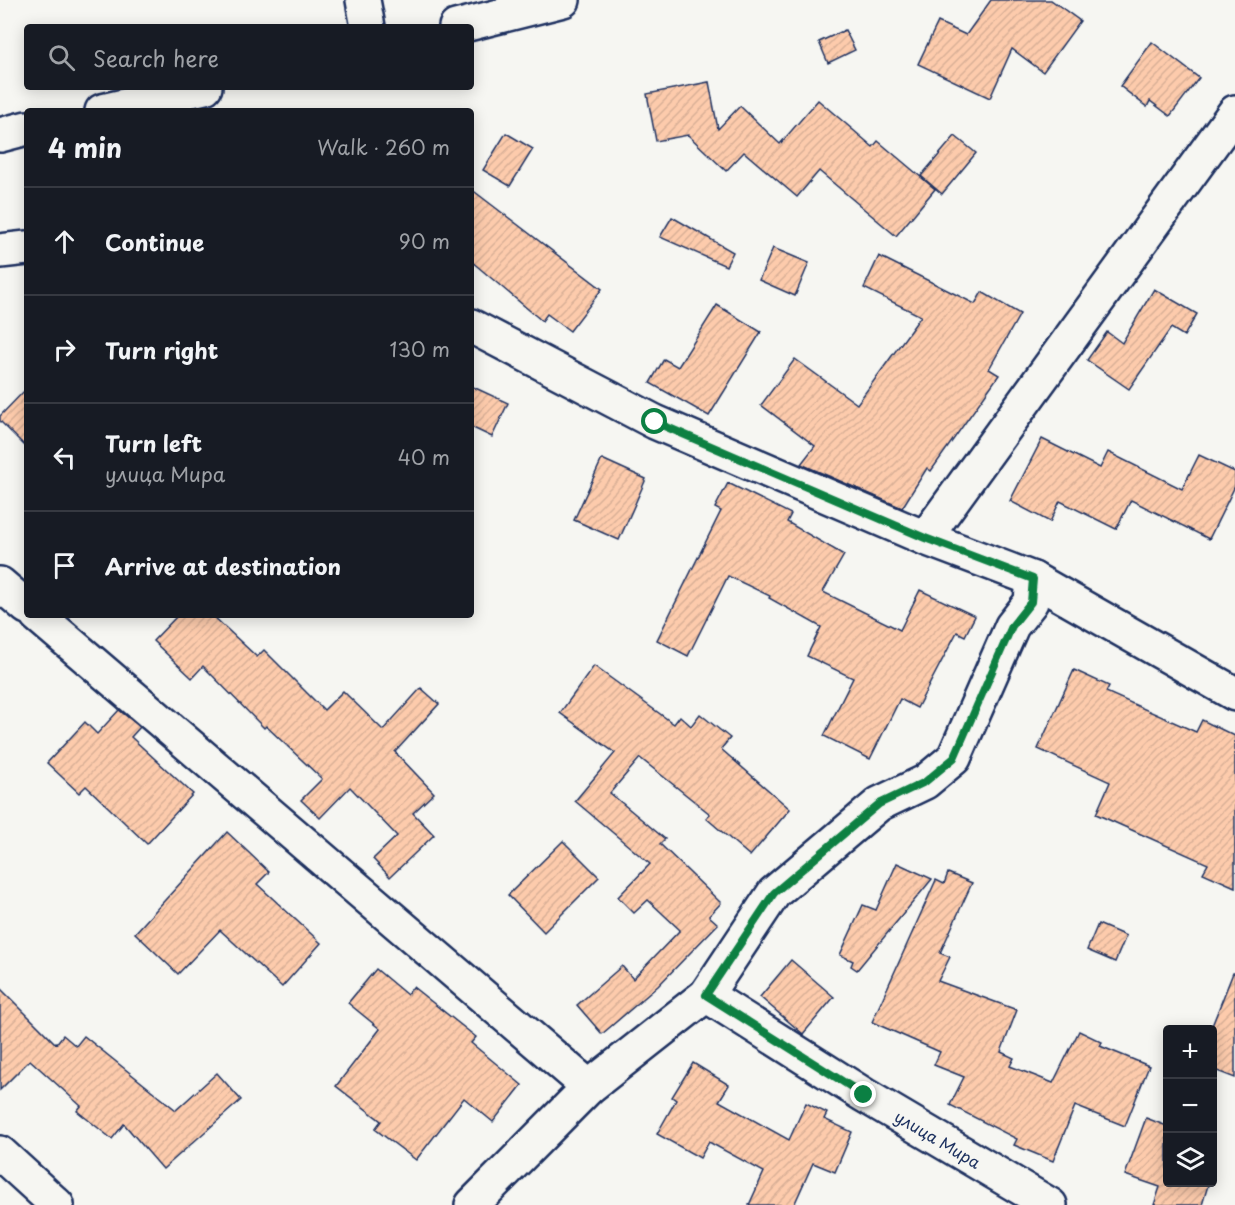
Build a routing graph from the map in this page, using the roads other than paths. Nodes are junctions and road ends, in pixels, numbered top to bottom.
1 (363, 0) edge
2 (564, 0) edge
3 (367, 24) edge
4 (468, 24) edge
5 (192, 90) edge
6 (115, 108) edge
7 (1235, 112) edge
8 (24, 129) edge
9 (0, 135) edge
10 (24, 248) edge
11 (0, 251) edge
12 (474, 328) edge
13 (925, 538) junction
14 (1033, 579) junction
15 (0, 584) edge
16 (24, 604) edge
17 (41, 618) edge
18 (1235, 694) edge
19 (706, 995) junction
20 (589, 1087) junction
21 (0, 1153) edge
22 (57, 1205) edge
23 (472, 1205) edge
24 (1050, 1205) edge

1 - 3 street
2 - 4 street
5 - 6 street
7 - 13 street
8 - 9 street
10 - 11 street
12 - 13 street
13 - 14 street
14 - 18 street
14 - 19 street
15 - 16 street
17 - 20 street
19 - 20 street
19 - 24 street, улица Мира
20 - 23 street
21 - 22 street

